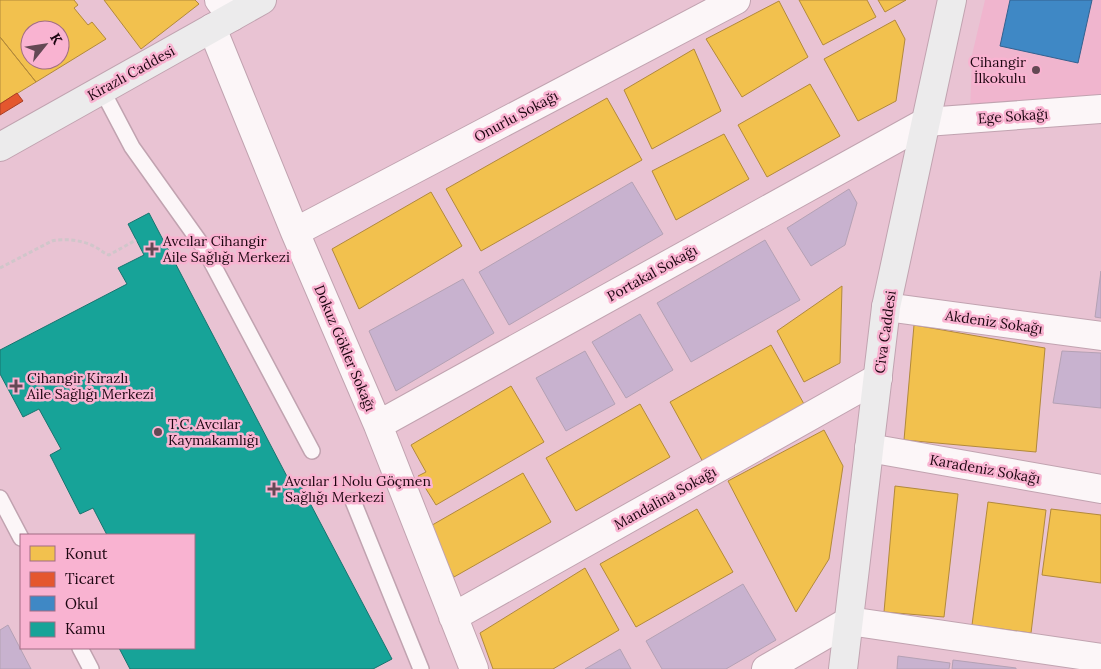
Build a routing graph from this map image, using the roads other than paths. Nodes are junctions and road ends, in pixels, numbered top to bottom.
1 (262, 0) edge
2 (736, 0) edge
3 (952, 0) edge
4 (221, 15) edge
5 (102, 90) junction
6 (1101, 109) edge
7 (926, 122) junction
8 (0, 147) edge
9 (295, 232) junction
10 (886, 307) junction
11 (1101, 336) edge
12 (878, 378) junction
13 (378, 425) junction
14 (870, 448) junction
15 (312, 451) dead end
16 (1101, 489) edge
17 (0, 498) edge
18 (353, 501) dead end
19 (20, 536) edge
20 (453, 617) junction
21 (849, 621) junction
22 (81, 649) edge
23 (1101, 658) edge
24 (91, 669) edge
25 (421, 669) edge
26 (474, 669) edge
27 (766, 669) edge
28 (843, 669) edge

1 - 4 street, Kirazlı Caddesi
2 - 9 street, Onurlu Sokağı
3 - 7 street, Civa Caddesi
4 - 5 street, Kirazlı Caddesi
4 - 9 street, Dokuz Gökler Sokağı
5 - 8 street, Kirazlı Caddesi
5 - 15 lane
6 - 7 street, Ege Sokağı
7 - 10 street, Civa Caddesi
7 - 13 street, Portakal Sokağı
9 - 13 street, Dokuz Gökler Sokağı
10 - 11 street, Akdeniz Sokağı
10 - 12 street, Civa Caddesi
12 - 14 street, Civa Caddesi
12 - 20 street, Mandalina Sokağı
13 - 20 street, Dokuz Gökler Sokağı
14 - 16 street, Karadeniz Sokağı
14 - 21 street, Civa Caddesi
17 - 19 lane
18 - 25 lane
20 - 26 street, Dokuz Gökler Sokağı
21 - 23 street
21 - 27 street
21 - 28 street, Civa Caddesi
22 - 24 lane

